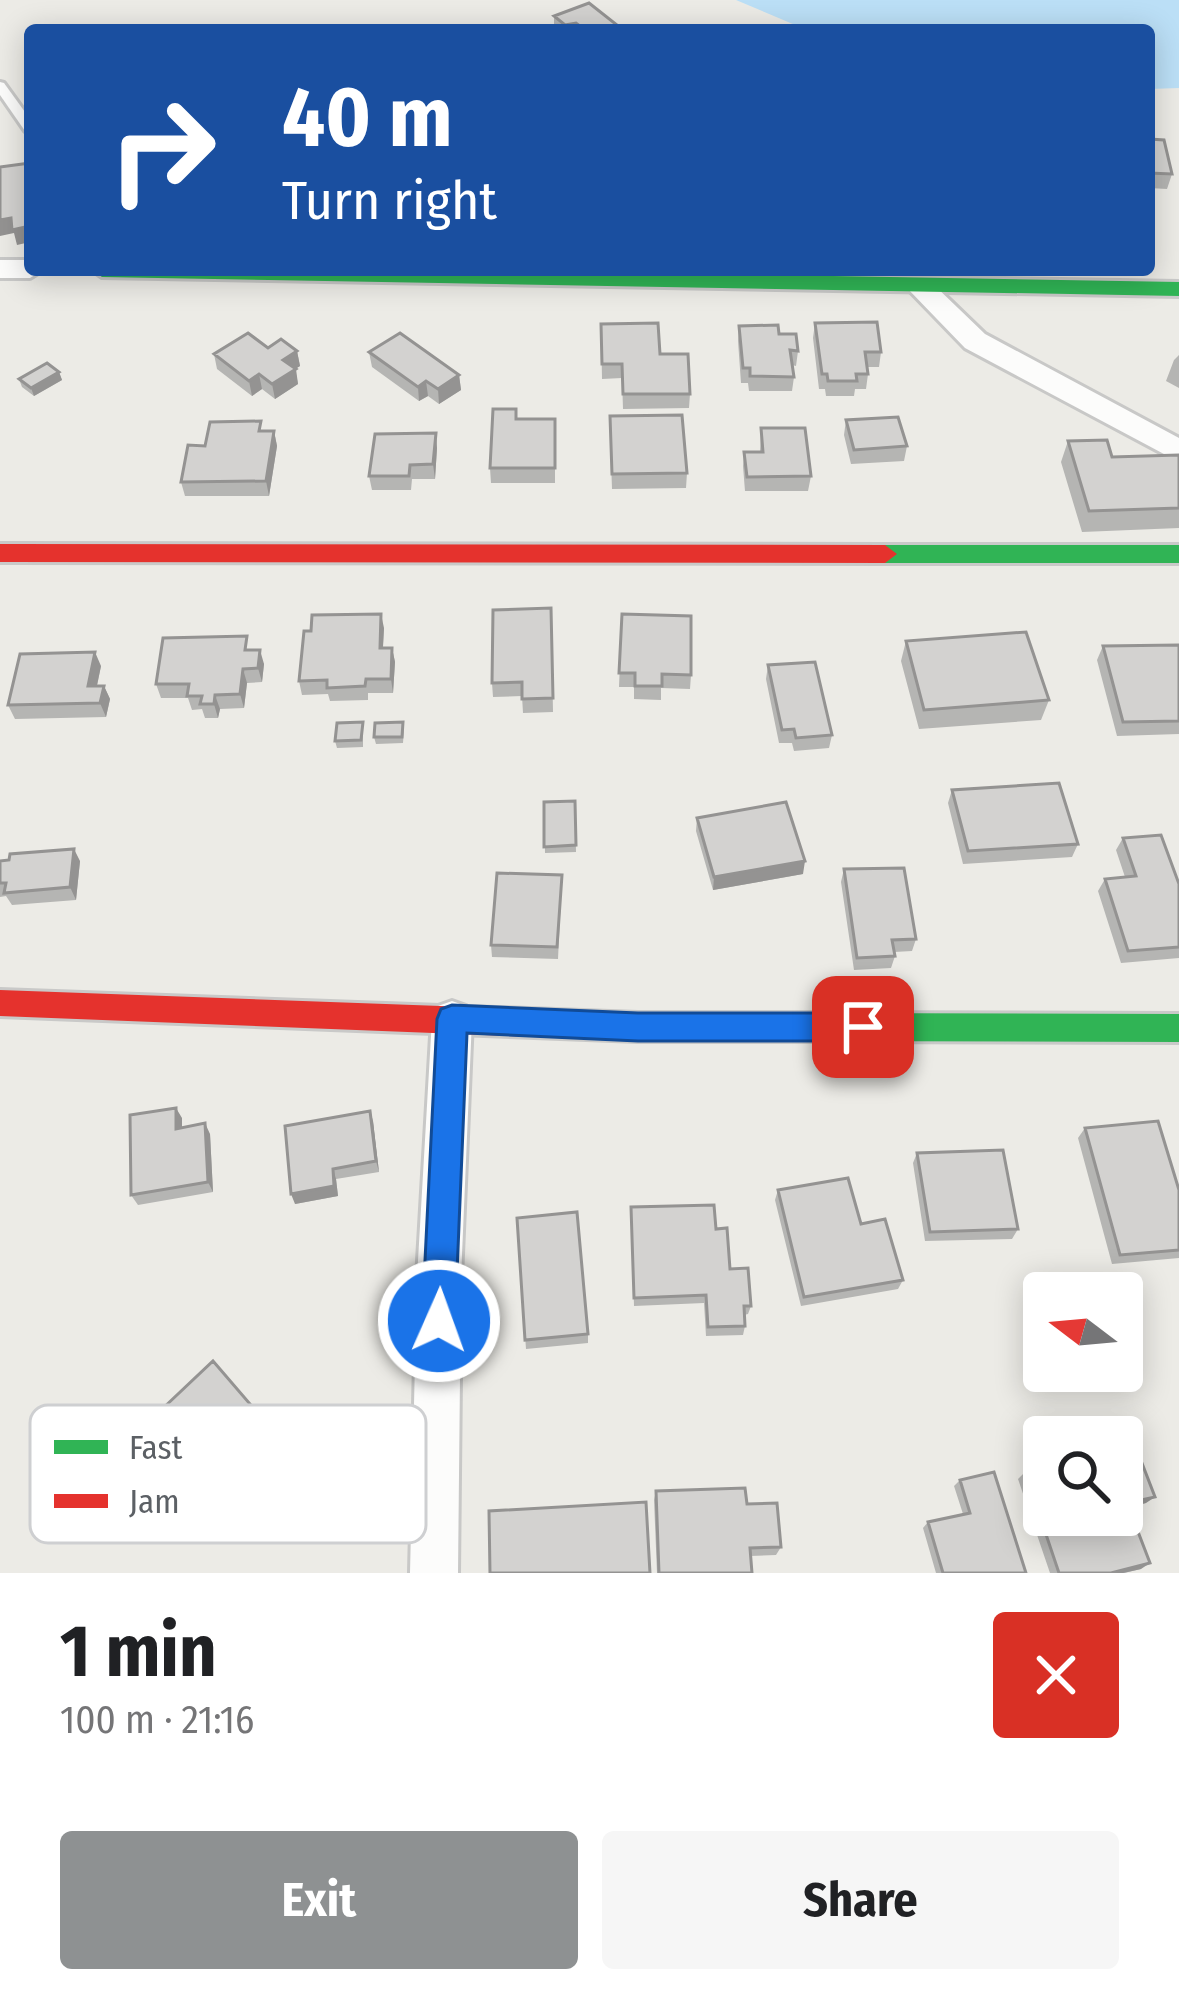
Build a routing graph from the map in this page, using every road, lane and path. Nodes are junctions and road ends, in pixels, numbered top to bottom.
1 (0, 86) edge
2 (24, 120) edge
3 (394, 276) edge
4 (921, 288) junction
5 (1179, 290) edge
6 (1179, 451) edge
7 (0, 553) edge
8 (1179, 554) edge
9 (0, 1003) edge
10 (452, 1019) junction
11 (1179, 1028) edge
12 (434, 1573) edge

1 - 2 lane
3 - 4 street
4 - 5 street
4 - 6 street
7 - 8 street
9 - 10 street
10 - 11 street
10 - 12 street

